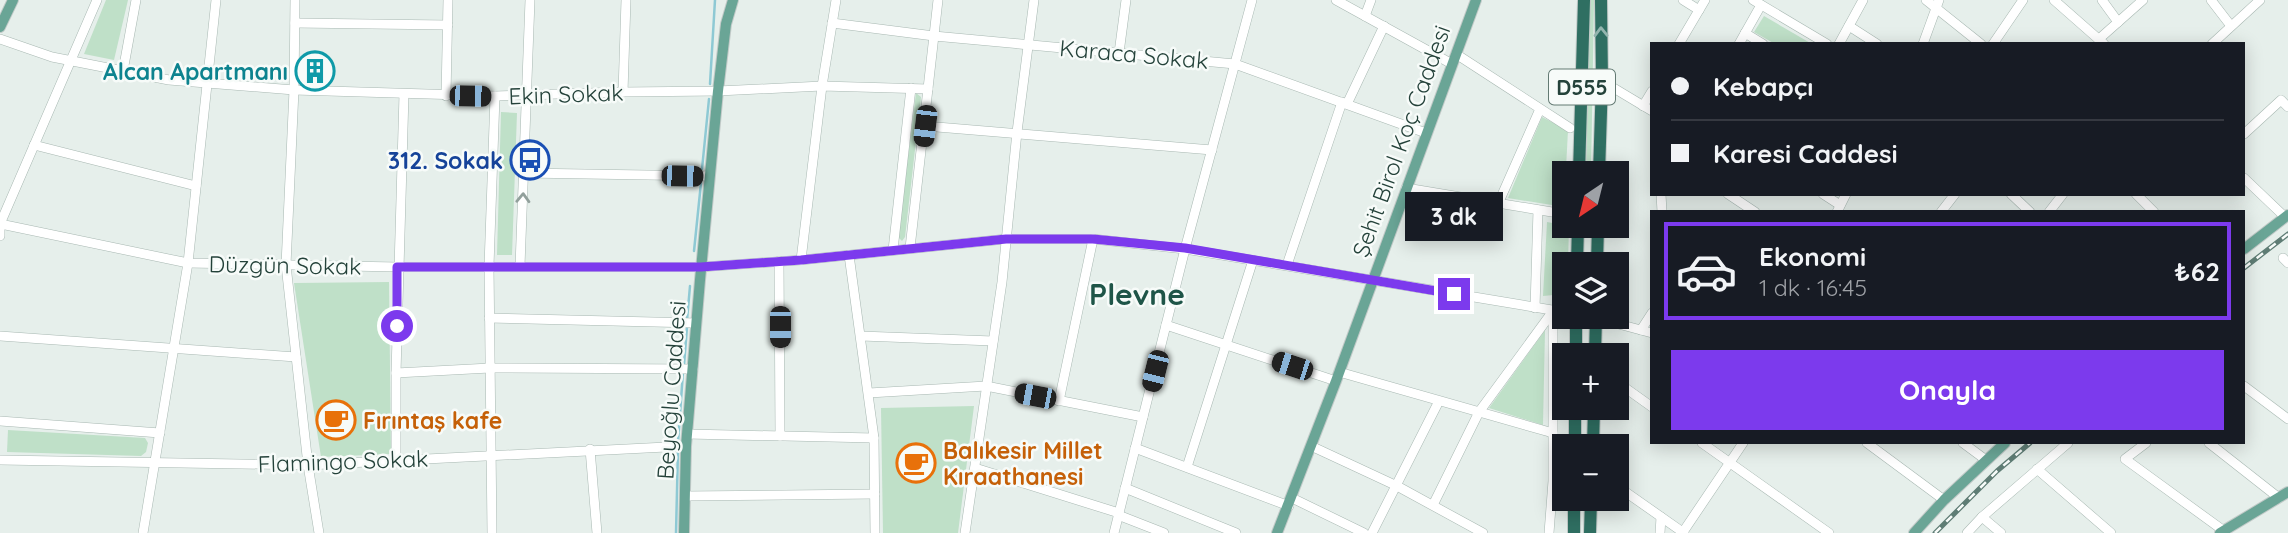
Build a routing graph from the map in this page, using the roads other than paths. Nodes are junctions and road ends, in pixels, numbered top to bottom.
1 (13, 0) edge
2 (97, 0) edge
3 (136, 0) edge
4 (216, 0) edge
5 (295, 0) edge
6 (449, 0) edge
7 (530, 0) edge
8 (626, 0) edge
9 (733, 0) edge
10 (836, 0) edge
11 (938, 0) edge
12 (1034, 0) edge
13 (1126, 0) edge
14 (1252, 0) edge
15 (1336, 0) edge
16 (1371, 0) edge
17 (1476, 0) edge
18 (1584, 0) edge
19 (1601, 0) edge
20 (1683, 0) edge
21 (1705, 0) edge
22 (1863, 0) edge
23 (1926, 0) edge
24 (2023, 0) edge
25 (2054, 0) edge
26 (2102, 0) edge
27 (2143, 0) edge
28 (2211, 0) edge
29 (2260, 0) edge
30 (1757, 2) edge
31 (1937, 3) edge
32 (1699, 10) junction
33 (1365, 16) junction
34 (2118, 22) junction
35 (295, 23) junction
36 (832, 23) junction
37 (448, 25) junction
38 (1384, 26) junction
39 (1849, 26) junction
40 (2231, 26) junction
41 (0, 27) edge
42 (1745, 33) junction
43 (934, 36) junction
44 (1973, 36) junction
45 (0, 39) edge
46 (2101, 41) edge
47 (1680, 42) edge
48 (1740, 42) edge
49 (1760, 42) edge
50 (1824, 42) edge
51 (1840, 42) edge
52 (1874, 42) edge
53 (1924, 42) edge
54 (1968, 42) edge
55 (1979, 42) edge
56 (1994, 42) edge
57 (2214, 42) edge
58 (1027, 44) junction
59 (1119, 53) junction
60 (1454, 59) junction
61 (70, 60) junction
62 (1235, 64) junction
63 (123, 71) junction
64 (1602, 81) junction
65 (208, 83) junction
66 (822, 86) junction
67 (911, 88) junction
68 (928, 89) junction
69 (294, 90) junction
70 (718, 91) junction
71 (623, 92) junction
72 (404, 94) junction
73 (526, 95) junction
74 (446, 96) junction
75 (495, 96) junction
76 (2286, 101) edge
77 (1345, 103) junction
78 (1648, 108) edge
79 (1540, 109) junction
80 (925, 126) junction
81 (1570, 128) dead end
82 (1017, 132) junction
83 (1426, 133) junction
84 (2245, 133) edge
85 (34, 145) junction
86 (1212, 150) junction
87 (1579, 161) edge
88 (1600, 161) edge
89 (524, 173) junction
90 (709, 176) junction
91 (2245, 178) edge
92 (196, 186) junction
93 (1406, 188) junction
94 (1731, 196) edge
95 (1825, 196) edge
96 (2013, 196) edge
97 (2061, 196) edge
98 (2138, 196) edge
99 (1498, 204) junction
100 (1538, 210) junction
101 (1752, 210) edge
102 (1838, 210) edge
103 (2028, 210) edge
104 (2051, 210) edge
105 (2152, 210) edge
106 (1552, 212) edge
107 (2286, 216) edge
108 (0, 224) edge
109 (0, 236) edge
110 (1006, 239) junction
111 (1093, 239) junction
112 (910, 248) junction
113 (1185, 248) junction
114 (2245, 248) edge
115 (893, 250) junction
116 (849, 255) junction
117 (801, 260) junction
118 (1253, 260) junction
119 (779, 261) junction
120 (188, 262) junction
121 (286, 265) junction
122 (1287, 265) junction
123 (520, 266) junction
124 (397, 267) junction
125 (489, 267) junction
126 (701, 267) junction
127 (1373, 281) junction
128 (1535, 308) junction
129 (1552, 311) edge
130 (1552, 312) edge
131 (1650, 316) edge
132 (489, 318) junction
133 (690, 323) junction
134 (1166, 325) junction
135 (1629, 327) edge
136 (1553, 329) edge
137 (1641, 330) junction
138 (1650, 332) edge
139 (0, 336) edge
140 (860, 336) junction
141 (993, 341) junction
142 (1226, 345) junction
143 (174, 348) junction
144 (296, 357) junction
145 (490, 368) junction
146 (686, 369) junction
147 (396, 373) junction
148 (1338, 377) junction
149 (986, 386) junction
150 (2245, 387) edge
151 (1629, 391) edge
152 (869, 393) junction
153 (1059, 401) junction
154 (1439, 401) junction
155 (1650, 406) edge
156 (1479, 412) junction
157 (1143, 417) junction
158 (2288, 419) edge
159 (0, 421) edge
160 (159, 433) junction
161 (1553, 433) junction
162 (687, 434) junction
163 (780, 436) junction
164 (874, 438) junction
165 (1705, 444) edge
166 (1742, 444) edge
167 (1870, 444) edge
168 (1964, 444) edge
169 (2004, 444) edge
170 (2067, 444) edge
171 (2145, 444) edge
172 (2210, 444) edge
173 (1311, 446) junction
174 (681, 447) junction
175 (1135, 448) junction
176 (590, 450) junction
177 (490, 456) junction
178 (0, 460) edge
179 (396, 460) junction
180 (1986, 460) junction
181 (155, 462) junction
182 (1730, 462) junction
183 (308, 465) junction
184 (1187, 467) junction
185 (975, 468) junction
186 (2037, 469) junction
187 (1397, 486) junction
188 (1125, 488) junction
189 (875, 494) junction
190 (1629, 494) edge
191 (2283, 495) edge
192 (685, 496) junction
193 (1944, 500) junction
194 (1290, 502) junction
195 (1433, 505) junction
196 (1574, 511) edge
197 (1591, 511) edge
198 (1119, 514) junction
199 (1661, 517) junction
200 (1982, 517) junction
201 (1684, 532) edge
202 (2222, 532) edge
203 (143, 533) edge
204 (319, 533) edge
205 (492, 533) edge
206 (597, 533) edge
207 (684, 533) edge
208 (875, 533) edge
209 (965, 533) edge
210 (1114, 533) edge
211 (1164, 533) edge
212 (1236, 533) edge
213 (1277, 533) edge
214 (1364, 533) edge
215 (1372, 533) edge
216 (1482, 533) edge
217 (1549, 533) edge
218 (1573, 533) edge
219 (1590, 533) edge
220 (1660, 533) edge
221 (1829, 533) edge
222 (1914, 533) edge
223 (1967, 533) edge
224 (2001, 533) edge
225 (2111, 533) edge

1 - 41 main road
2 - 61 street
3 - 63 street
4 - 65 street
5 - 35 street
6 - 37 street
7 - 73 street
8 - 71 street
9 - 70 main road, Beyoğlu Caddesi
10 - 36 street
11 - 43 street
12 - 58 street
13 - 59 street
14 - 62 street
15 - 33 street
16 - 33 street
17 - 60 main road, Şehit Birol Koç Caddesi
18 - 87 highway, D555
64 -> 19 highway, D555
20 - 32 street
21 - 32 street
22 - 39 street
23 - 31 street
24 - 56 street
25 - 46 street
26 - 34 street
27 - 34 street
28 - 40 street
29 - 40 street
30 - 42 street
30 - 50 street
31 - 44 street
31 - 53 street
32 - 47 street
33 - 38 street
34 - 46 street
35 - 37 street
35 - 69 street
36 - 43 street, Karaca Sokak
36 - 66 street
37 - 74 street
38 - 60 street
38 - 77 street
39 - 51 street
39 - 52 street
40 - 57 street
42 - 48 street
42 - 49 street
43 - 58 street, Karaca Sokak
43 - 68 street
44 - 54 street
44 - 55 street
45 - 61 street, Ekin Sokak
58 - 59 street, Karaca Sokak
58 - 82 street
59 - 62 street, Karaca Sokak
60 - 79 street
60 - 83 main road, Şehit Birol Koç Caddesi
61 - 63 street, Ekin Sokak
61 - 85 street
62 - 77 street, Karaca Sokak
62 - 86 street
63 - 65 street, Ekin Sokak
64 - 78 street
64 - 88 highway, D555
65 - 69 street, Ekin Sokak
65 - 92 street
66 - 67 street, Ekin Sokak
66 - 70 street, Ekin Sokak
66 - 117 street
67 - 68 street, Ekin Sokak
67 - 115 street
68 - 80 street
69 - 72 street, Ekin Sokak
69 - 121 street
70 - 71 street, Ekin Sokak
70 - 90 main road, Beyoğlu Caddesi
71 - 73 street, Ekin Sokak
72 - 74 street, Ekin Sokak
72 - 124 street
73 - 75 street, Ekin Sokak
73 - 89 street
74 - 75 street, Ekin Sokak
75 - 125 street
76 - 84 street
77 - 83 street, Karaca Sokak
77 - 122 street
79 - 81 street
79 - 99 street
80 - 82 street
80 - 112 street
82 - 86 street
82 - 110 street
83 - 93 main road, Şehit Birol Koç Caddesi
85 - 92 street
85 - 108 street
86 - 113 street
89 - 90 street
123 -> 89 street
90 - 126 main road, Beyoğlu Caddesi
91 - 107 street
92 - 120 street
93 - 99 street
93 - 127 main road, Şehit Birol Koç Caddesi
94 - 101 street
95 - 102 street
96 - 103 street
97 - 104 street
98 - 105 street
99 - 100 street
100 - 106 street
100 - 128 street
107 - 114 main road
108 - 109 street
108 - 120 street, Düzgün Sokak
110 - 111 street, Düzgün Sokak
110 - 112 street, Düzgün Sokak
110 - 141 street
111 - 113 street, Düzgün Sokak
111 - 153 street
112 - 115 street, Düzgün Sokak
113 - 118 street, Düzgün Sokak
113 - 134 street
115 - 116 street, Düzgün Sokak
116 - 117 street, Düzgün Sokak
116 - 140 street
117 - 119 street, Düzgün Sokak
118 - 122 street, Düzgün Sokak
118 - 142 street
119 - 126 street, Düzgün Sokak
119 - 163 street
120 - 121 street, Düzgün Sokak
120 - 143 street
121 - 124 street, Düzgün Sokak
121 - 144 street
122 - 127 street, Düzgün Sokak
123 - 125 street, Düzgün Sokak
123 - 126 street, Düzgün Sokak
124 - 125 street, Düzgün Sokak
124 - 147 street
125 - 132 street
126 - 133 main road, Beyoğlu Caddesi
127 - 128 street, Düzgün Sokak
127 - 148 main road, Şehit Birol Koç Caddesi
128 - 129 street, Düzgün Sokak
130 - 156 street
131 - 137 street
132 - 133 street
132 - 145 street
133 - 146 main road, Beyoğlu Caddesi
134 - 142 street
134 - 157 street
135 - 137 street
136 - 161 street
137 - 138 street
139 - 143 street
140 - 141 street
140 - 152 street
141 - 149 street
142 - 148 street
142 - 184 street
143 - 144 street
143 - 160 street
144 - 183 street
145 - 146 street
145 - 147 street
145 - 177 street
146 - 162 main road, Beyoğlu Caddesi
147 - 179 street
148 - 154 street
148 - 173 main road, Şehit Birol Koç Caddesi
149 - 152 street
149 - 153 street
149 - 185 street
150 - 158 street
151 - 155 street
152 - 164 street
153 - 157 street
154 - 156 street
154 - 187 street
156 - 161 street
156 - 195 street
157 - 175 street
159 - 160 street
160 - 181 street
161 - 217 street
162 - 163 street
162 - 174 main road, Beyoğlu Caddesi
163 - 164 street
164 - 189 street
165 - 182 street
166 - 182 street
167 - 193 street
168 - 180 street
169 - 180 main road
170 - 186 street
171 - 202 street
172 - 191 street
173 - 187 street
173 - 194 main road, Şehit Birol Koç Caddesi
174 - 176 street, Flamingo Sokak
174 - 192 main road, Beyoğlu Caddesi
175 - 184 street
175 - 188 street
176 - 177 street, Flamingo Sokak
176 - 206 street
177 - 179 street, Flamingo Sokak
177 - 205 street
178 - 181 street, Flamingo Sokak
179 - 183 street, Flamingo Sokak
180 - 193 main road
181 - 183 street, Flamingo Sokak
181 - 203 street
182 - 201 street
182 - 221 street
183 - 204 street
184 - 194 street
185 - 198 street
185 - 209 street
186 - 200 street
186 - 225 street
187 - 195 street
187 - 215 street
188 - 198 street
188 - 212 street
189 - 192 street
189 - 208 street
190 - 199 street
191 - 202 main road
192 - 207 main road, Beyoğlu Caddesi
193 - 222 main road
194 - 213 main road, Şehit Birol Koç Caddesi
194 - 214 street
195 - 216 street
196 - 218 highway
197 - 219 highway
198 - 210 street
198 - 211 street
199 - 201 street
199 - 220 street
200 - 223 street
200 - 224 street

